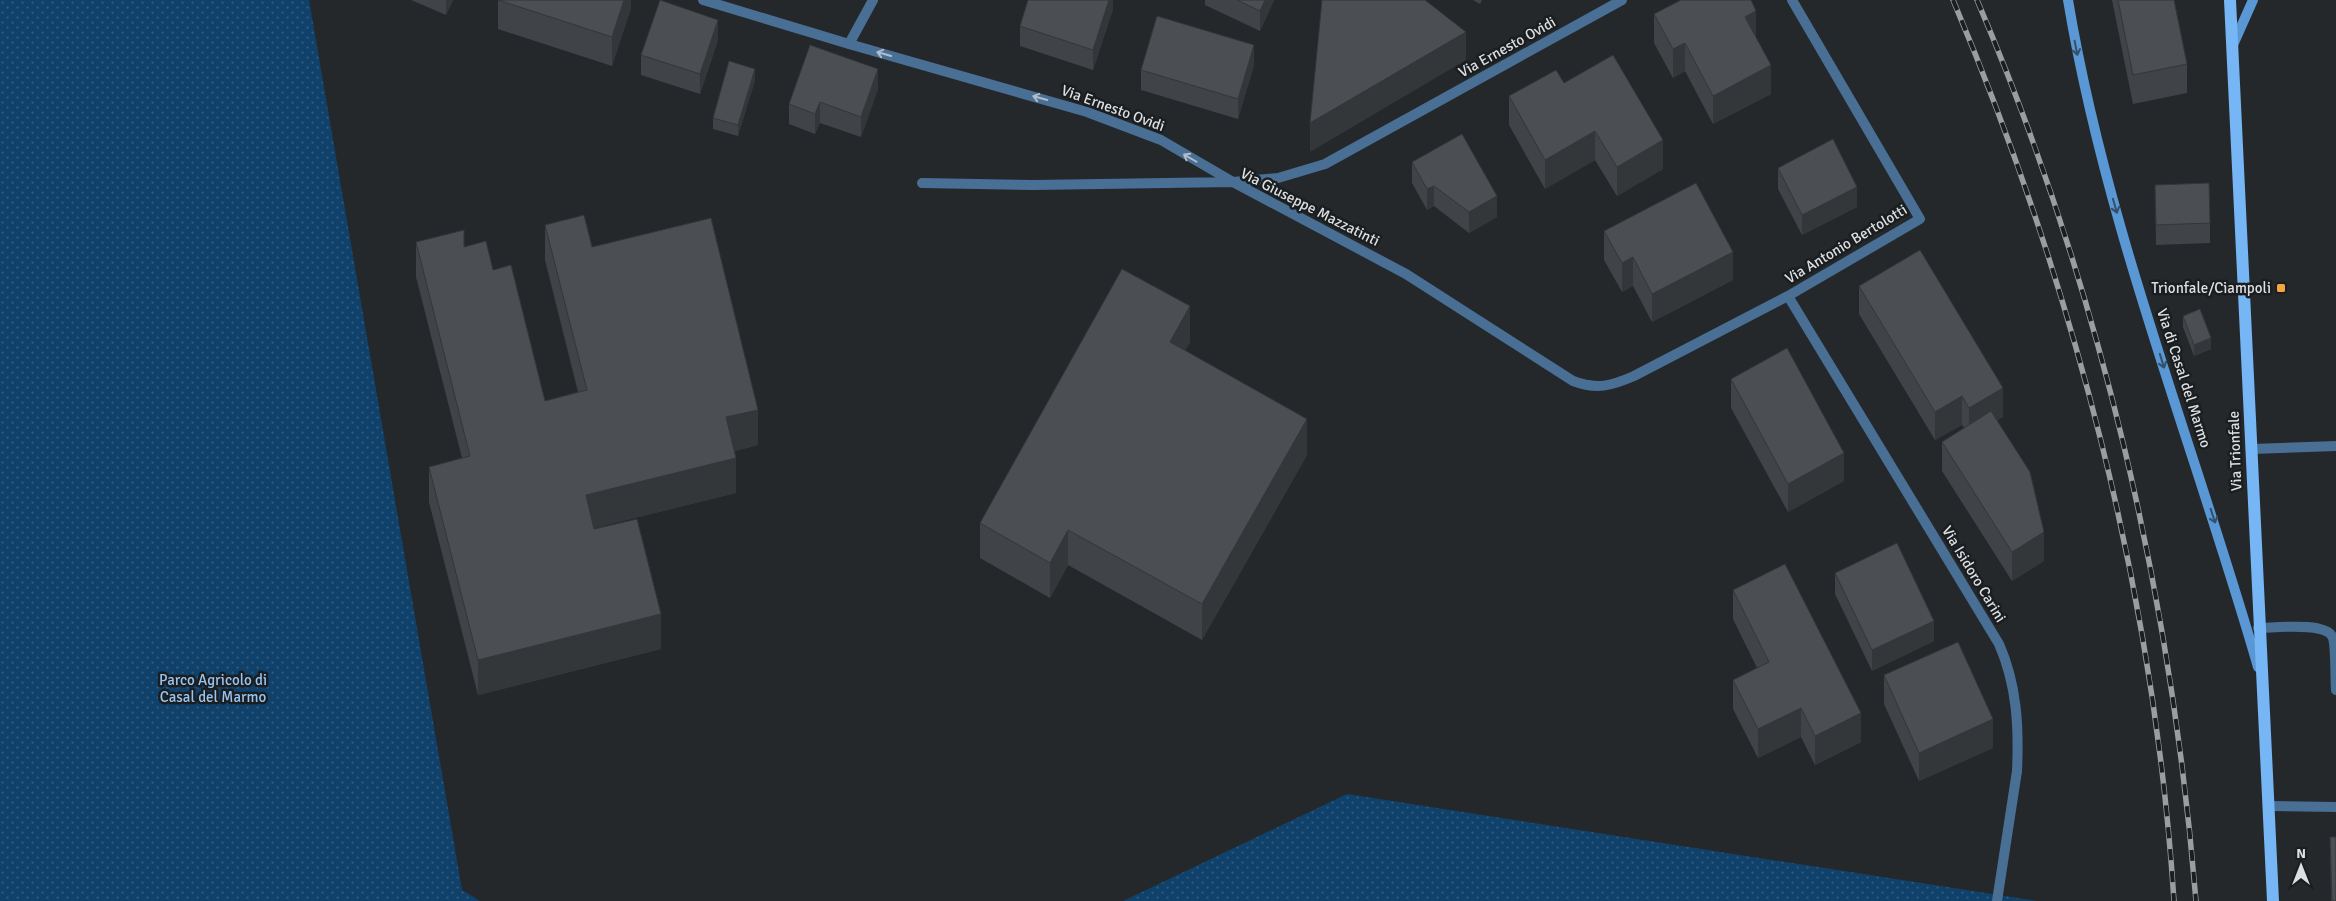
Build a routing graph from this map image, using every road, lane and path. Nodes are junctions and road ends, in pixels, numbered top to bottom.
1 (703, 0) edge
2 (873, 0) edge
3 (1622, 0) edge
4 (1792, 0) edge
5 (2068, 0) edge
6 (2230, 0) edge
7 (2253, 0) edge
8 (849, 44) junction
9 (2232, 46) junction
10 (1233, 182) junction
11 (922, 183) dead end
12 (1788, 296) junction
13 (1588, 387) joint
14 (2336, 446) edge
15 (2252, 449) junction
16 (2258, 628) junction
17 (2261, 674) junction
18 (2336, 690) edge
19 (2269, 806) junction
20 (2336, 807) edge
21 (1997, 901) edge
22 (2272, 901) edge

1 - 8 street, Via Ernesto Ovidi
2 - 8 street
3 - 10 street, Via Ernesto Ovidi
4 - 12 street, Via Antonio Bertolotti
5 -> 17 main road, Via di Casal del Marmo
6 - 9 main road, Via Trionfale
7 - 9 main road
10 -> 8 street, Via Ernesto Ovidi
9 - 15 main road, Via Trionfale
10 - 11 street, Via Giuseppe Mazzatinti
10 - 13 street, Via Giuseppe Mazzatinti
12 - 13 street, Via Antonio Bertolotti
12 - 21 street, Via Isidoro Carini
14 - 15 street
15 - 16 main road, Via Trionfale
16 - 17 main road, Via Trionfale
16 - 18 street
17 - 19 main road, Via Trionfale
19 - 20 street
19 - 22 main road, Via Trionfale

